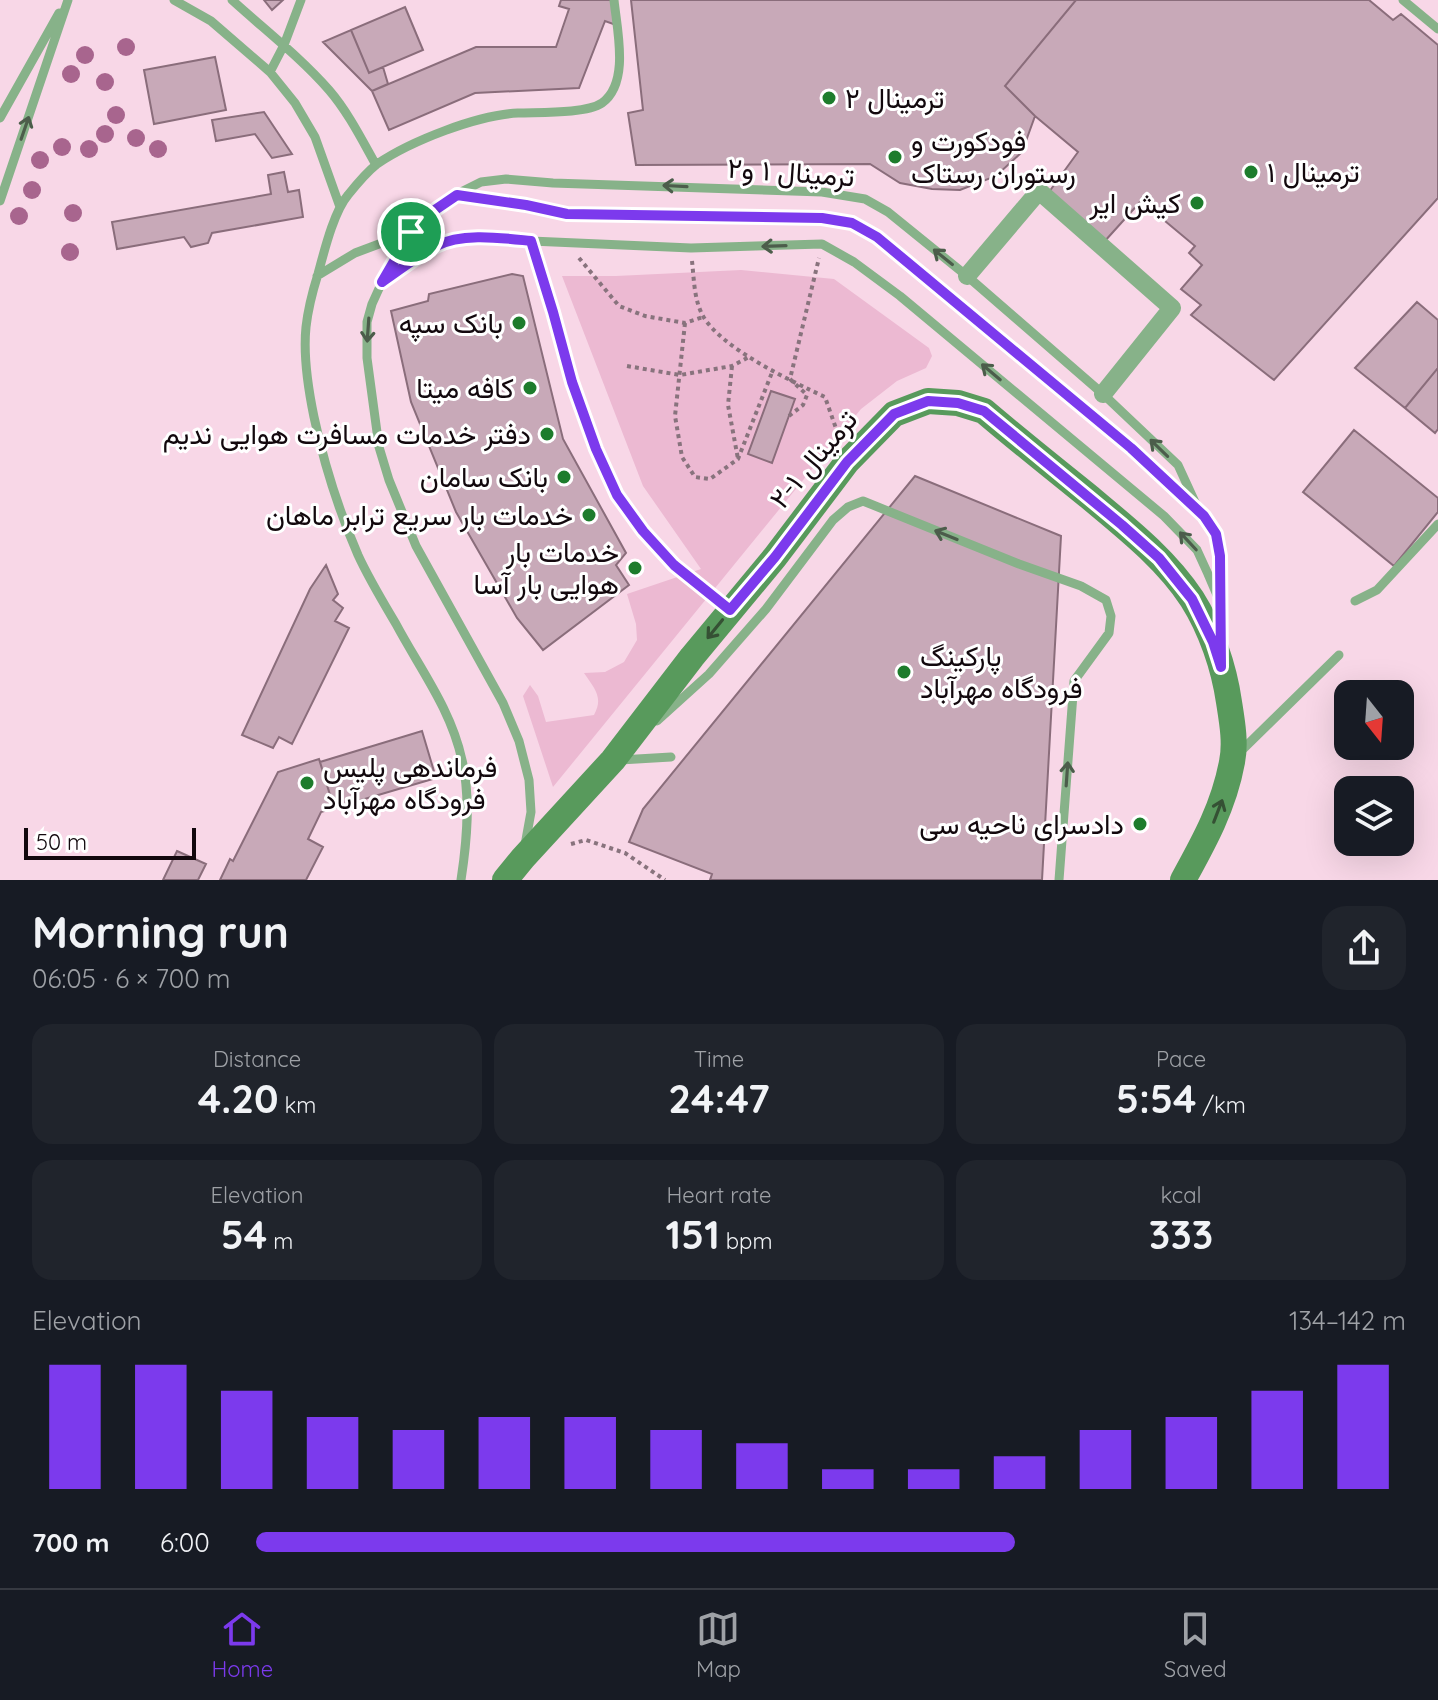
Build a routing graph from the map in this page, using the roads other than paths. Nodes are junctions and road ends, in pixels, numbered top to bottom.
1 (67, 0) edge
2 (174, 0) edge
3 (232, 0) edge
4 (301, 0) edge
5 (614, 0) edge
6 (1403, 0) edge
7 (1438, 29) edge
8 (284, 45) junction
9 (270, 72) junction
10 (0, 118) edge
11 (376, 165) junction
12 (457, 195) junction
13 (0, 201) edge
14 (340, 207) junction
15 (411, 232) junction
16 (531, 241) junction
17 (317, 276) junction
18 (967, 276) junction
19 (382, 282) junction
20 (1103, 394) junction
21 (1200, 513) junction
22 (1438, 524) edge
23 (674, 565) road end
24 (1355, 601) dead end
25 (1220, 602) junction
26 (1339, 655) dead end
27 (1221, 667) junction
28 (671, 757) dead end
29 (1233, 759) junction
30 (613, 760) junction
31 (523, 858) junction
32 (461, 880) edge
33 (505, 880) edge
34 (1059, 880) edge
35 (1183, 880) edge

1 - 10 lane
13 -> 1 lane
2 - 9 lane
3 - 8 lane
4 - 8 lane
5 - 11 lane
6 - 7 lane
8 - 9 lane
8 - 11 lane
9 - 14 lane
11 - 14 lane
12 - 15 lane, ترمینال ۱ و۲
18 -> 12 lane, ترمینال ۱ و۲
12 - 21 lane
14 - 17 lane
15 - 17 lane
15 - 19 lane
16 - 19 lane
16 - 23 lane
25 -> 16 lane
17 - 32 lane
18 - 20 lane, ترمینال ۱ و۲
18 - 20 street
19 -> 31 lane
21 -> 20 lane, ترمینال ۱ و۲
21 - 25 lane, ترمینال ۱ و۲
22 - 24 lane
25 - 27 lane, ترمینال ۱ و۲
26 - 29 lane
27 - 29 main road, ترمینال ۱-۲
27 -> 30 main road, ترمینال ۱-۲
28 - 30 lane
35 -> 29 main road, ترمینال ۱-۲
30 - 31 main road, ترمینال ۱-۲
34 -> 30 lane
31 - 33 main road, ترمینال ۱-۲

